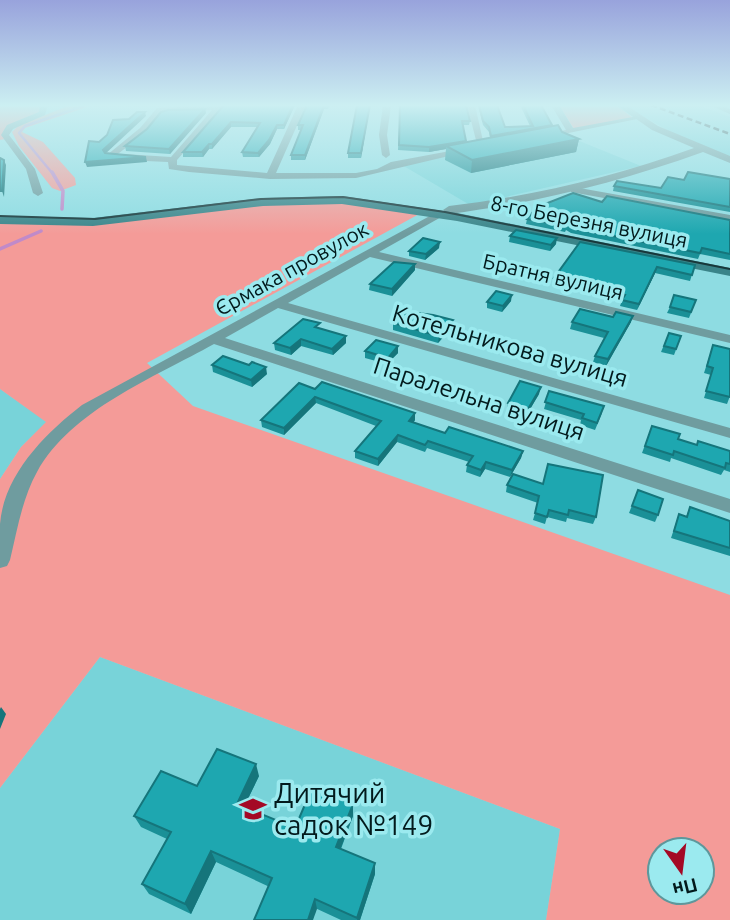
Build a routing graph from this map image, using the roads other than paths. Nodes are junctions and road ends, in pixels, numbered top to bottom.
1 (15, 148) edge
2 (120, 148) edge
3 (183, 148) edge
4 (283, 148) edge
5 (385, 148) edge
6 (482, 148) edge
7 (702, 149) joint
8 (386, 155) junction
9 (428, 158) junction
10 (173, 160) junction
11 (730, 160) edge
12 (391, 165) junction
13 (270, 176) junction
14 (574, 190) junction
15 (38, 193) dead end
16 (444, 212) junction
17 (0, 214) edge
18 (730, 218) edge
19 (0, 220) edge
20 (368, 253) junction
21 (730, 267) edge
22 (730, 272) edge
23 (277, 304) junction
24 (213, 339) junction
25 (730, 339) edge
26 (730, 433) edge
27 (730, 506) edge
28 (0, 560) edge

1 - 15 street
2 - 10 street
3 - 10 street
4 - 13 street
5 - 8 street
6 - 9 street
7 - 11 street
7 - 14 street, Єрмака провулок
8 - 9 street
8 - 12 street
9 - 12 street
10 - 13 street
12 - 13 street
14 - 16 street, Єрмака провулок
14 - 18 street
16 - 17 main road
16 - 19 main road
16 - 20 street, Єрмака провулок
16 - 21 main road, 8-го Березня вулиця
16 - 22 main road, 8-го Березня вулиця
20 - 23 street, Єрмака провулок
20 - 25 street, Братня вулиця
23 - 24 street, Єрмака провулок
23 - 26 street, Котельникова вулиця
24 - 27 street, Паралельна вулиця
24 - 28 street, Єрмака провулок

